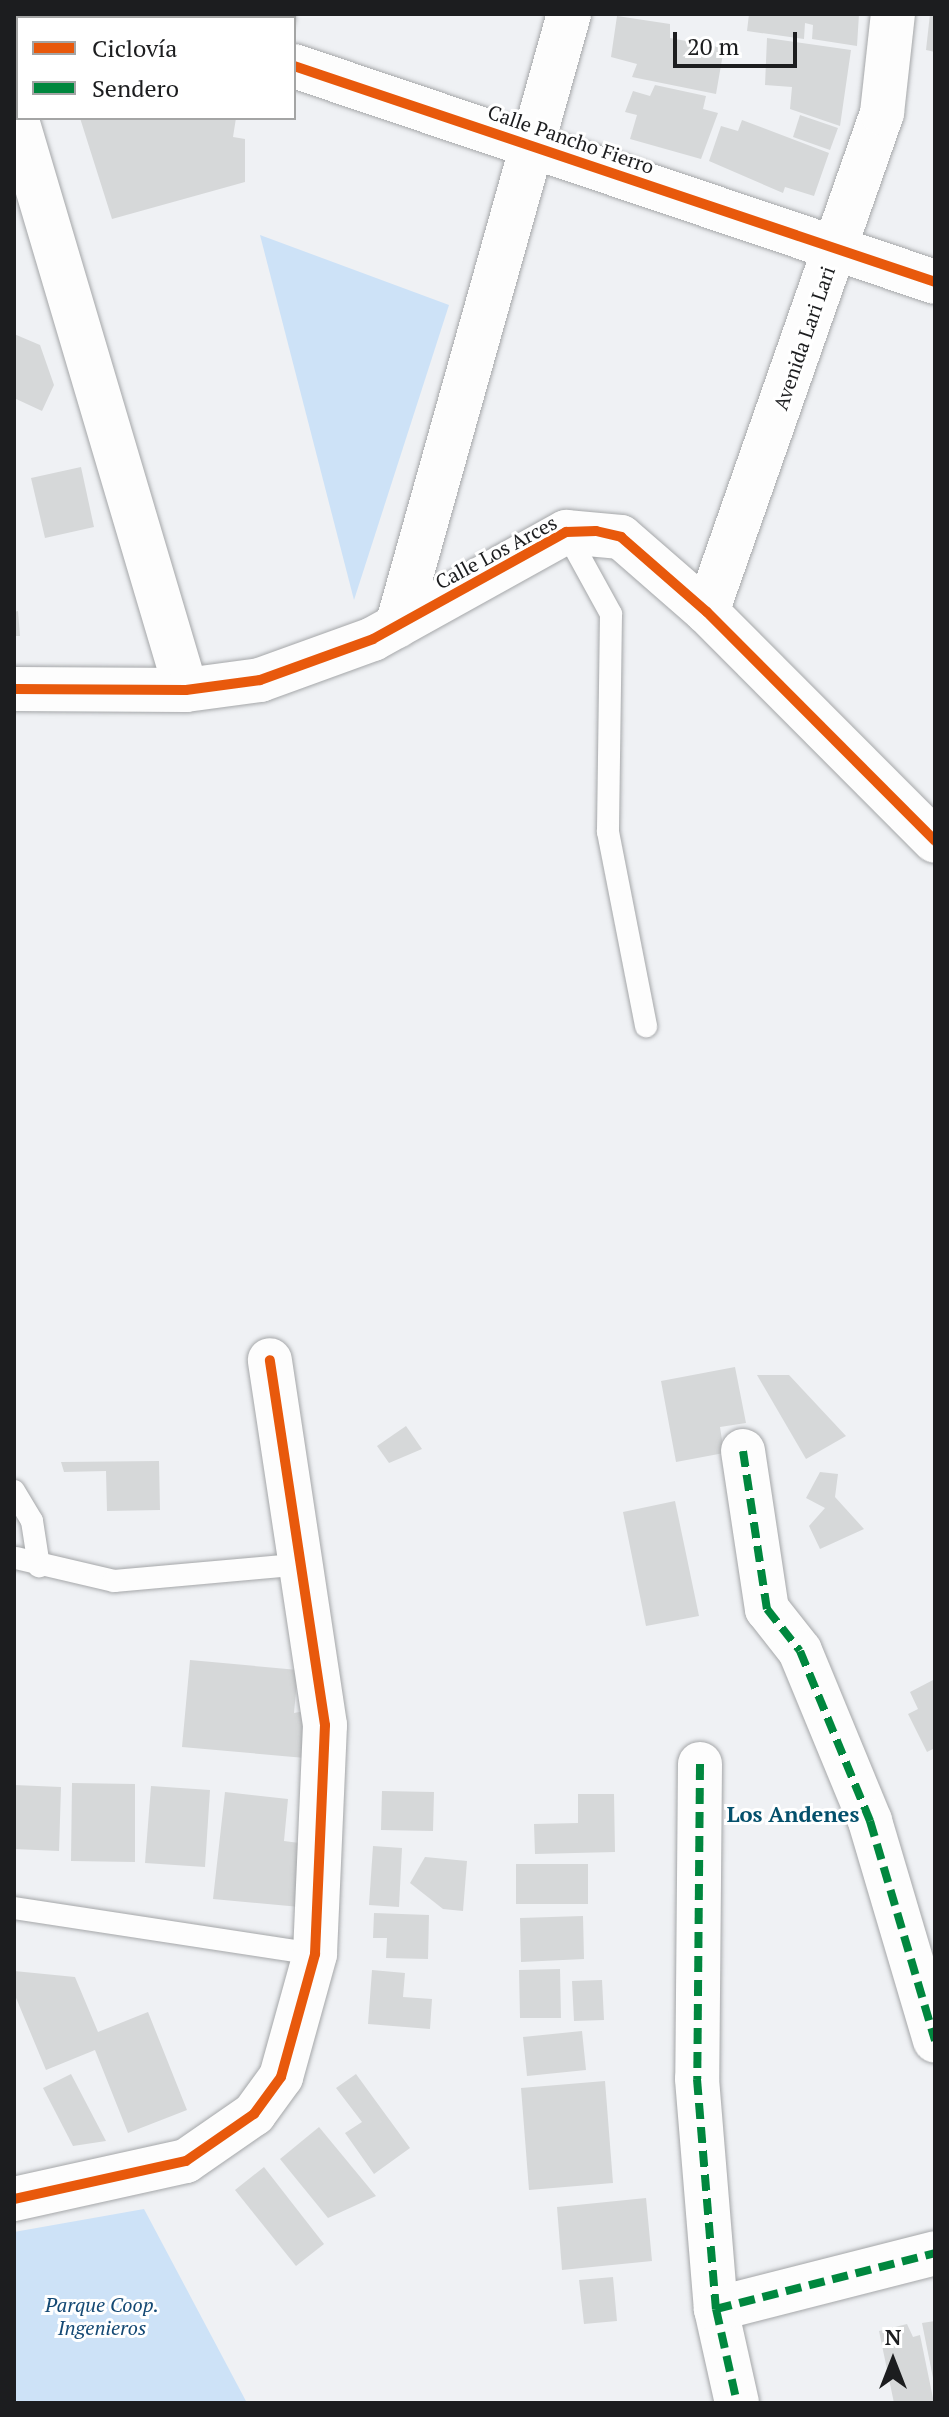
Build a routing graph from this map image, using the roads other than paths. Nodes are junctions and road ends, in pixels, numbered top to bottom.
1 (569, 14) edge
2 (893, 14) edge
3 (296, 67) edge
4 (17, 120) edge
5 (533, 146) junction
6 (836, 248) junction
7 (935, 282) edge
8 (566, 532) junction
9 (707, 612) junction
10 (397, 626) junction
11 (14, 689) edge
12 (186, 690) junction
13 (935, 841) edge
14 (646, 1026) dead end
15 (270, 1360) dead end
16 (743, 1451) dead end
17 (14, 1491) edge
18 (16, 1558) edge
19 (303, 1564) junction
20 (39, 1566) junction
21 (700, 1764) dead end
22 (14, 1908) edge
23 (315, 1954) junction
24 (935, 2041) edge
25 (14, 2199) edge
26 (935, 2253) edge
27 (716, 2309) junction
28 (737, 2403) edge

1 - 5 street
2 - 6 street, Avenida Lari Lari
3 - 5 street, Calle Pancho Fierro
4 - 12 street
5 - 6 street, Calle Pancho Fierro
5 - 10 street
6 - 7 street, Calle Pancho Fierro
6 - 9 street, Avenida Lari Lari
8 - 9 street, Calle Los Arces
8 - 10 street, Calle Los Arces
8 - 14 lane
9 - 13 street, Calle Los Arces
10 - 12 street, Calle Los Arces
11 - 12 street, Calle Los Arces
15 - 19 street
16 - 24 street
17 - 20 lane
18 - 20 lane
19 - 20 lane
19 - 23 street
21 - 27 street
22 - 23 lane
23 - 25 street
26 - 27 street
27 - 28 street

